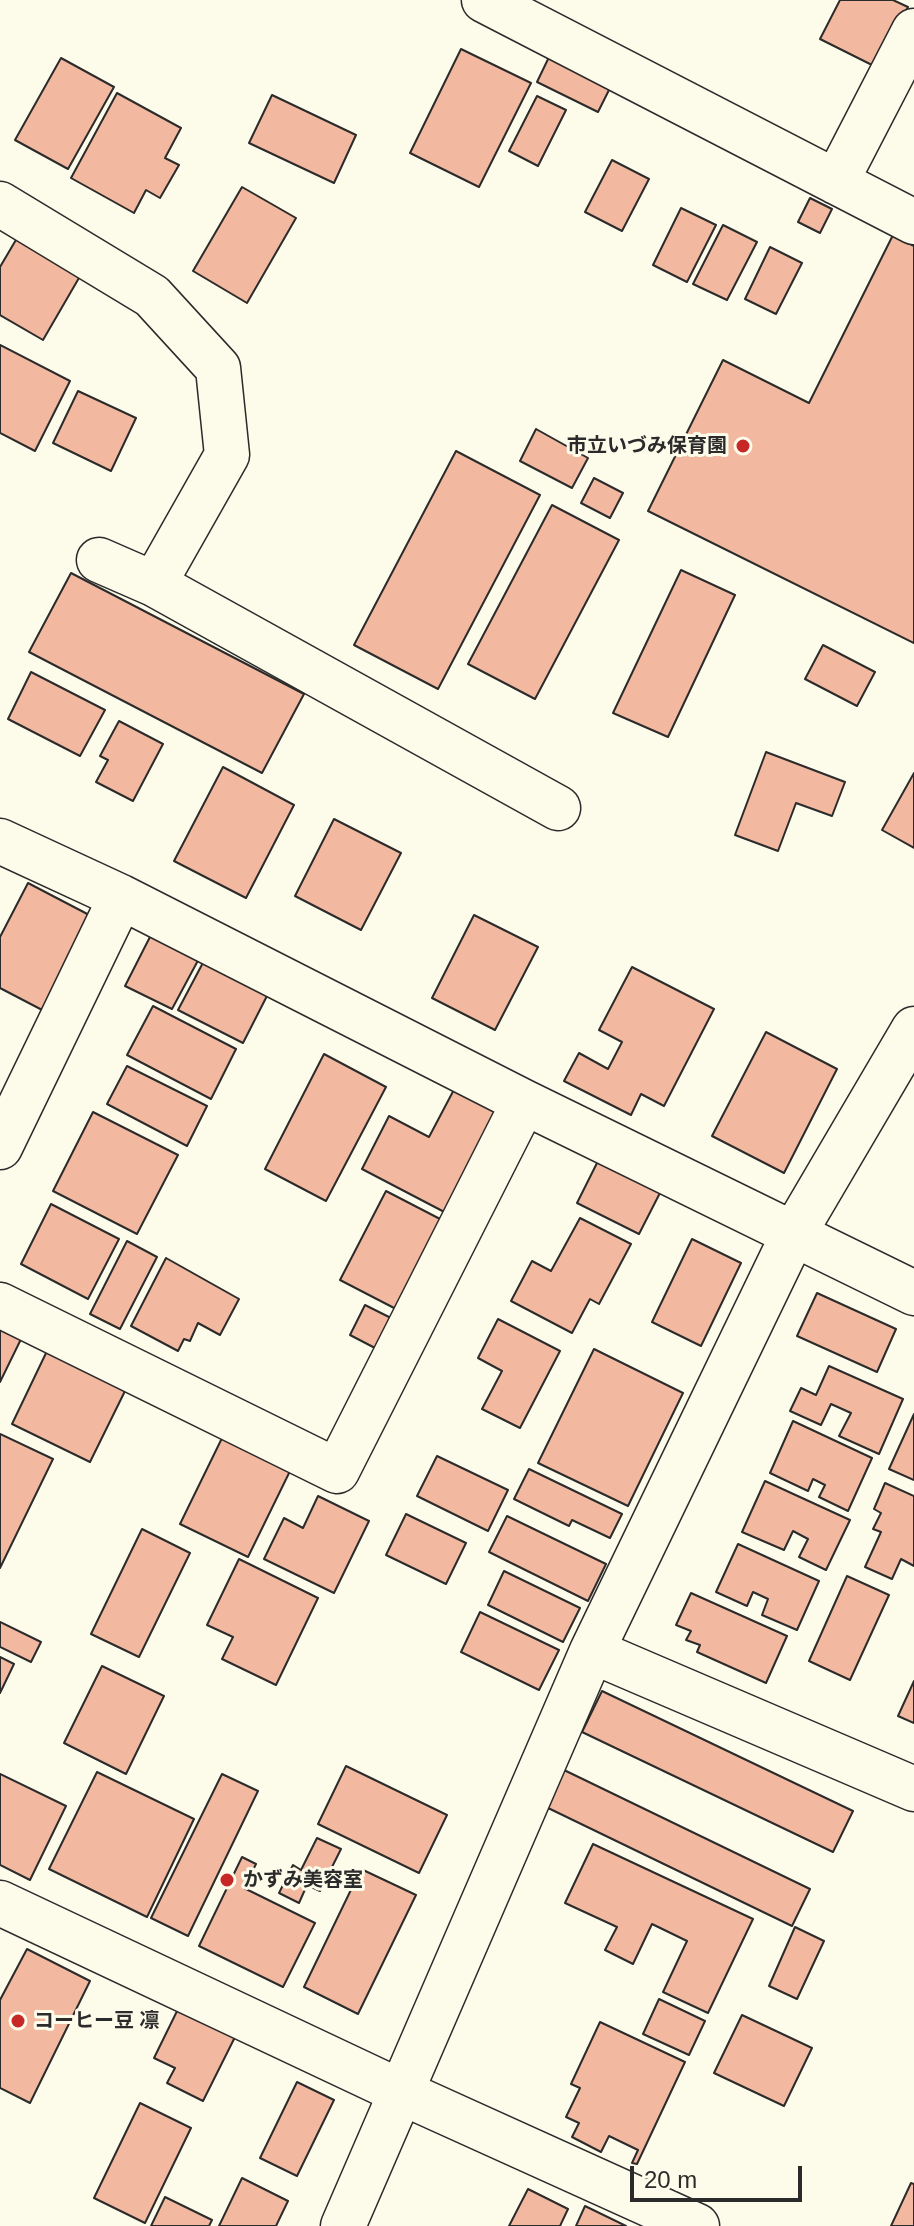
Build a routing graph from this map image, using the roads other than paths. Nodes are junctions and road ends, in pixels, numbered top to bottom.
1 (484, 0) edge
2 (914, 31) edge
3 (836, 182) junction
4 (0, 204) edge
5 (914, 222) edge
6 (99, 560) dead end
7 (154, 584) junction
8 (558, 808) dead end
9 (0, 841) edge
10 (121, 897) junction
11 (914, 1029) edge
12 (524, 1102) junction
13 (0, 1147) edge
14 (793, 1235) junction
15 (914, 1293) edge
16 (0, 1305) edge
17 (592, 1651) junction
18 (914, 1789) edge
19 (0, 1903) edge
20 (401, 2092) junction
21 (343, 2226) edge
22 (697, 2226) edge

1 - 3 street
2 - 3 street
3 - 5 street
4 - 7 street
6 - 7 street
7 - 8 street
9 - 10 street
10 - 12 street
10 - 13 street
11 - 14 street
12 - 14 street
12 - 16 street
14 - 15 street
14 - 17 street
17 - 18 street
17 - 20 street
19 - 20 street
20 - 21 street
20 - 22 street

